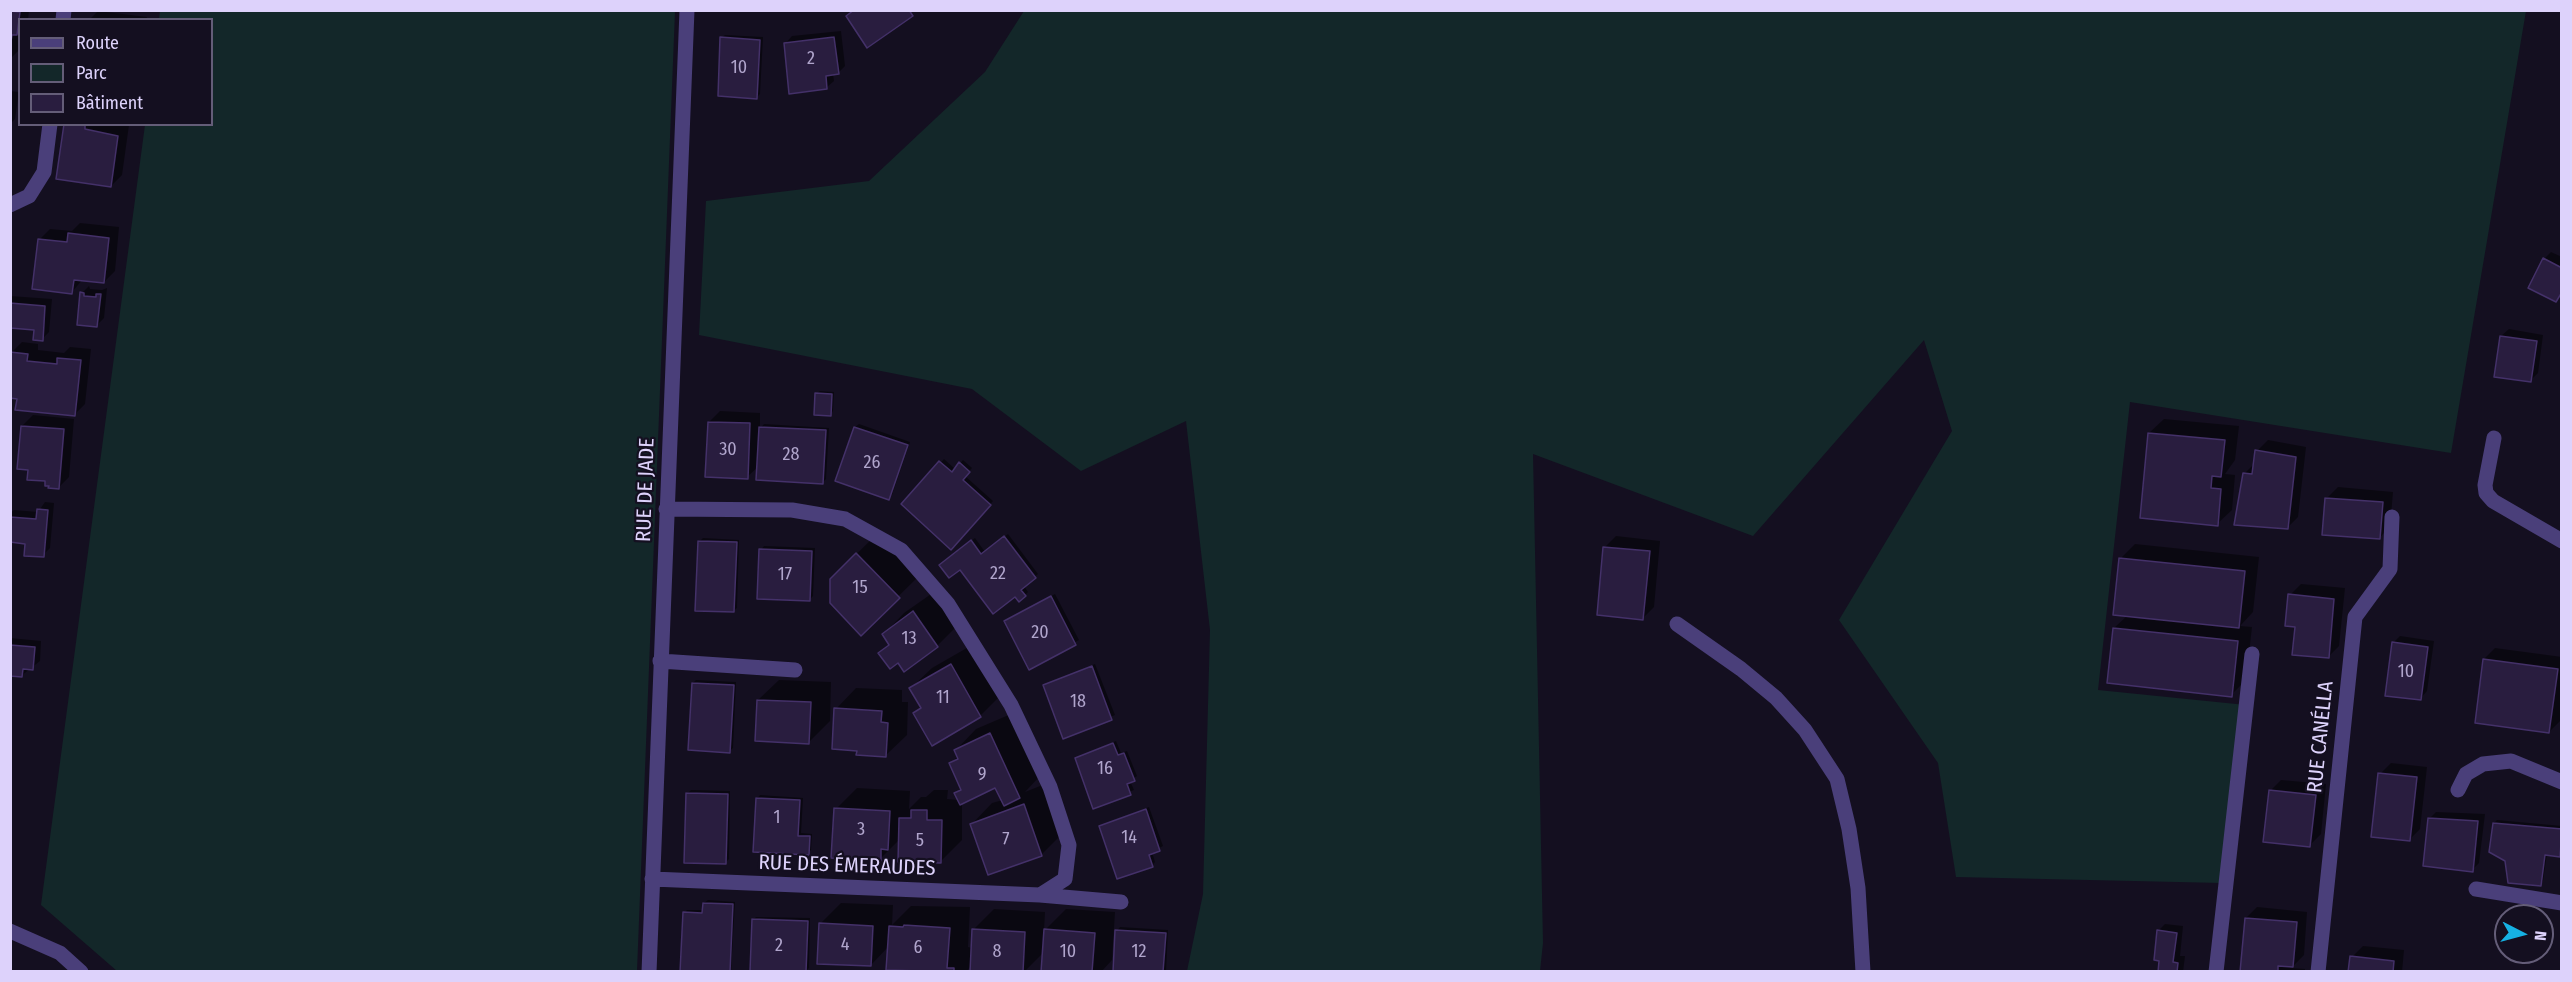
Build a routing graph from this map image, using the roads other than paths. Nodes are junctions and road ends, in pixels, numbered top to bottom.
1 (687, 10) edge
2 (50, 126) edge
3 (10, 206) edge
4 (2494, 438) dead end
5 (666, 509) junction
6 (2392, 517) dead end
7 (2562, 541) edge
8 (1677, 624) dead end
9 (2252, 654) dead end
10 (660, 661) junction
11 (795, 670) dead end
12 (2562, 782) edge
13 (2458, 790) dead end
14 (652, 879) junction
15 (2476, 890) dead end
16 (1040, 896) junction
17 (1121, 902) dead end
18 (2562, 903) edge
19 (10, 931) edge
20 (81, 972) edge
21 (649, 972) edge
22 (1863, 972) edge
23 (2216, 972) edge
24 (2318, 972) edge

1 - 5 street, RUE DE JADE
2 - 3 street
4 - 7 street
5 - 10 street, RUE DE JADE
5 - 16 street
6 - 24 street, RUE CANÉLLA
8 - 22 street
9 - 23 street
10 - 11 street
10 - 14 street, RUE DE JADE
12 - 13 street
14 - 16 street, RUE DES ÉMERAUDES
14 - 21 street, RUE DE JADE
15 - 18 street
16 - 17 street, RUE DES ÉMERAUDES
19 - 20 street

